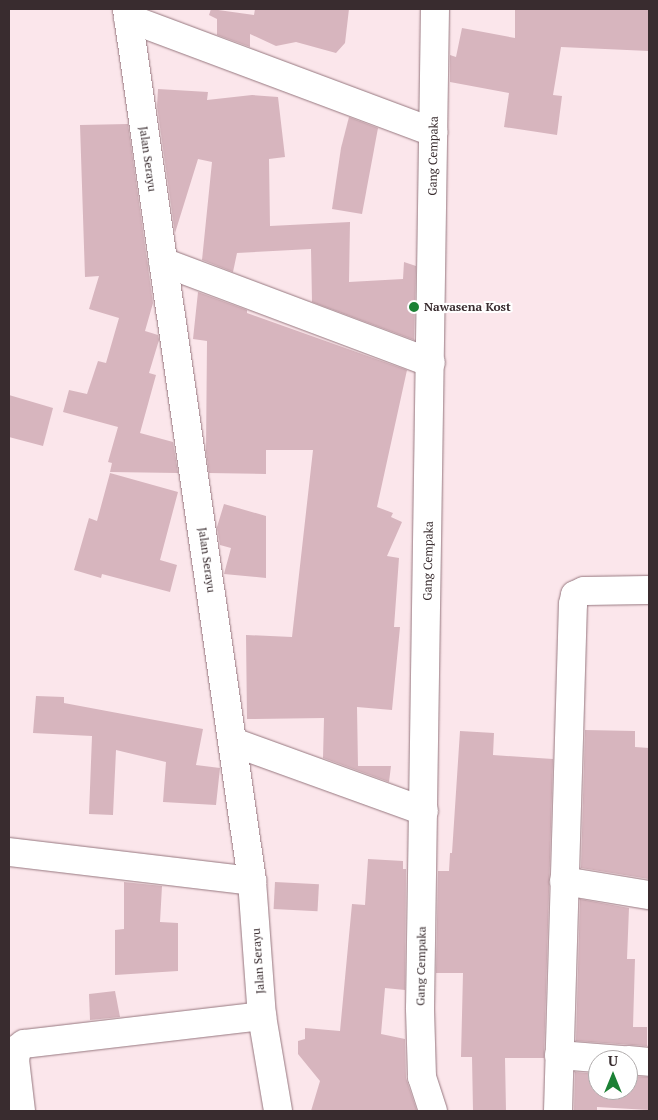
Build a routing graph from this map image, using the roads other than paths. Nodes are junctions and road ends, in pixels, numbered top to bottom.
1 (435, 9) edge
2 (128, 13) edge
3 (433, 132) junction
4 (163, 262) junction
5 (431, 363) junction
6 (649, 590) edge
7 (233, 742) junction
8 (424, 811) junction
9 (9, 852) edge
10 (252, 881) junction
11 (564, 881) junction
12 (649, 895) edge
13 (262, 1016) junction
14 (559, 1055) junction
15 (588, 1057) edge
16 (21, 1111) edge
17 (278, 1111) edge
18 (433, 1111) edge
19 (558, 1111) edge

1 - 3 street, Gang Cempaka
2 - 3 street
2 - 4 street, Jalan Serayu
3 - 5 street, Gang Cempaka
4 - 5 street
4 - 7 street, Jalan Serayu
5 - 8 street, Gang Cempaka
6 - 11 street
7 - 8 street
7 - 10 street, Jalan Serayu
8 - 18 street, Gang Cempaka
9 - 10 street
10 - 13 street, Jalan Serayu
11 - 12 street
11 - 14 street
13 - 16 street
13 - 17 street, Jalan Serayu
14 - 15 street
14 - 19 street

